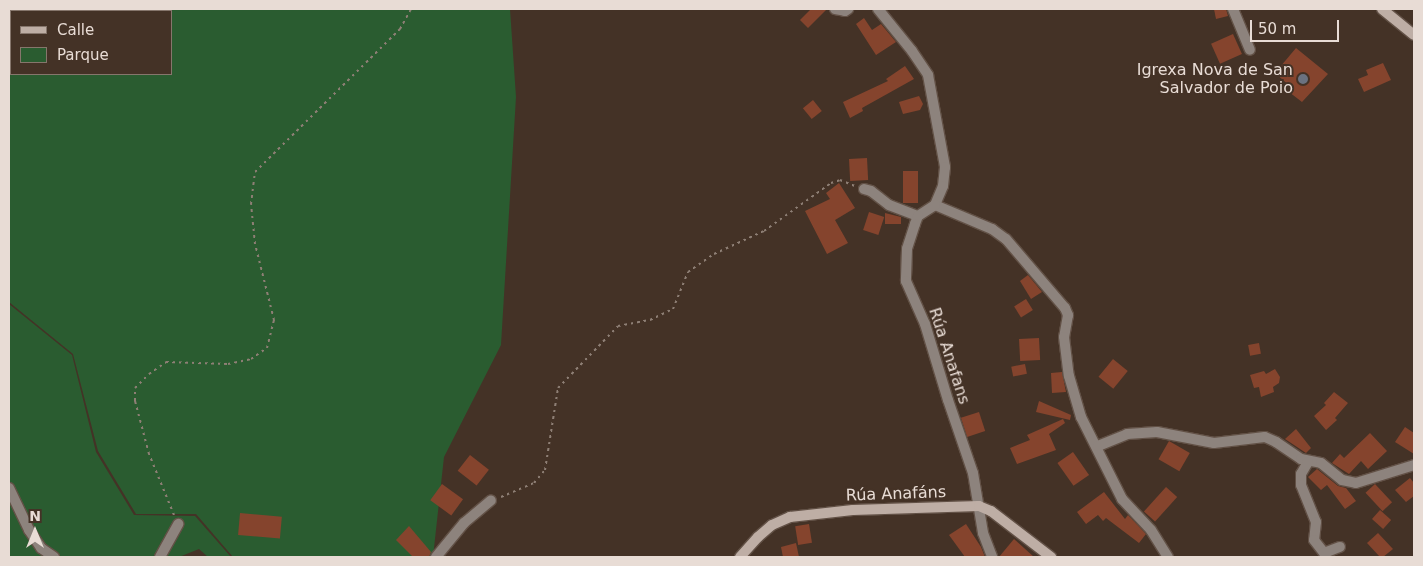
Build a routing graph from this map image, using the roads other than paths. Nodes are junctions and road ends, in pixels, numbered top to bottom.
1 (835, 9) edge
2 (848, 9) edge
3 (878, 9) edge
4 (1233, 9) edge
5 (1382, 9) edge
6 (1414, 35) edge
7 (1250, 50) dead end
8 (864, 189) road end
9 (934, 205) junction
10 (918, 216) junction
11 (1098, 446) junction
12 (1308, 462) junction
13 (1414, 465) edge
14 (9, 488) edge
15 (492, 500) road end
16 (980, 506) junction
17 (178, 524) road end
18 (1340, 546) dead end
19 (54, 557) edge
20 (160, 557) edge
21 (436, 557) edge
22 (740, 557) edge
23 (992, 557) edge
24 (1051, 557) edge
25 (1168, 557) edge

1 - 2 street
3 - 9 street
4 - 7 street
5 - 6 street
8 - 10 street
9 - 10 street
9 - 11 street
10 - 16 street, Rúa Anafans
11 - 12 street
11 - 25 street
12 - 13 street
12 - 18 street
14 - 19 street
15 - 21 street
16 - 22 street, Rúa Anafáns
16 - 23 street, Rúa Anafans
16 - 24 street
17 - 20 street

